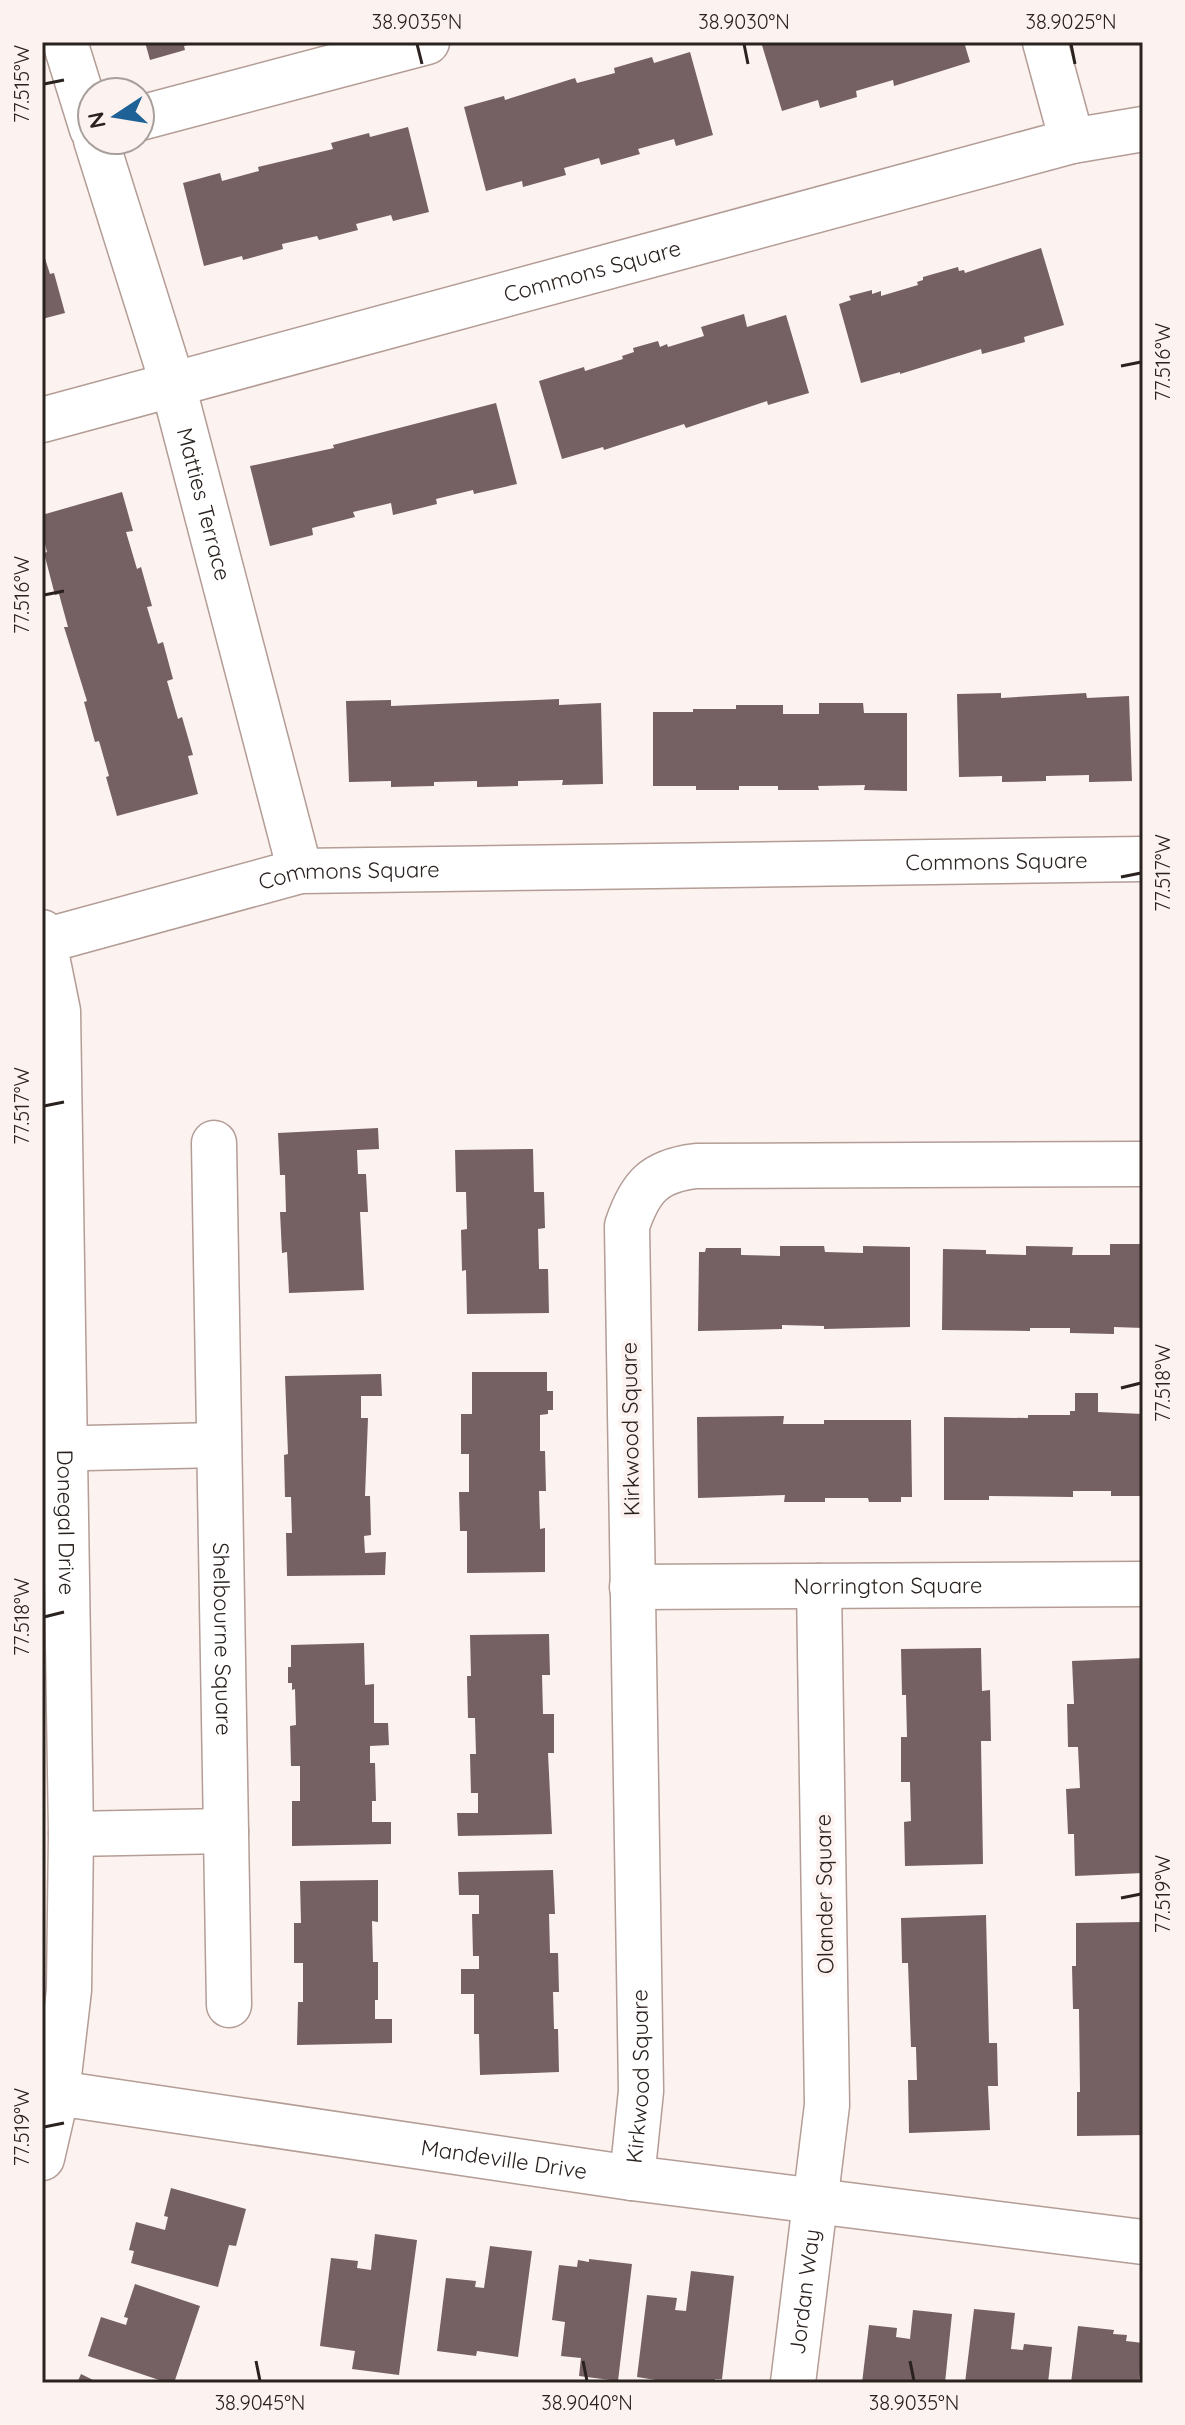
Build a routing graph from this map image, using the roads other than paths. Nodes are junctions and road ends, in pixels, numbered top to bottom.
1 (65, 42) edge
2 (427, 42) edge
3 (1045, 42) edge
4 (76, 77) edge
5 (156, 114) edge
6 (1143, 129) edge
7 (1072, 141) junction
8 (101, 156) edge
9 (173, 385) junction
10 (42, 420) edge
11 (1143, 859) edge
12 (300, 871) junction
13 (43, 936) edge
14 (214, 1143) dead end
15 (1143, 1164) edge
16 (219, 1445) junction
17 (54, 1449) edge
18 (1143, 1584) edge
19 (819, 1586) junction
20 (632, 1587) junction
21 (226, 1831) junction
22 (71, 1834) junction
23 (229, 2005) dead end
24 (57, 2093) junction
25 (42, 2158) edge
26 (632, 2178) junction
27 (816, 2201) junction
28 (1143, 2242) edge
29 (793, 2383) edge

1 - 4 street
2 - 5 street
3 - 7 street
6 - 7 street, Commons Square
7 - 9 street, Commons Square
8 - 9 street, Matties Terrace
9 - 10 street, Commons Square
9 - 12 street, Matties Terrace
11 - 12 street, Commons Square
12 - 13 street, Commons Square
13 - 17 street, Donegal Drive
14 - 16 street, Shelbourne Square
15 - 20 street, Kirkwood Square
16 - 17 street
16 - 21 street, Shelbourne Square
17 - 22 street, Donegal Drive
18 - 19 street, Norrington Square
19 - 20 street, Norrington Square
19 - 27 street, Olander Square
20 - 26 street, Kirkwood Square
21 - 22 street
21 - 23 street, Shelbourne Square
22 - 24 street, Donegal Drive
24 - 25 street, Donegal Drive
24 - 26 street, Mandeville Drive
26 - 27 street, Mandeville Drive
27 - 28 street, Mandeville Drive
27 - 29 street, Jordan Way

